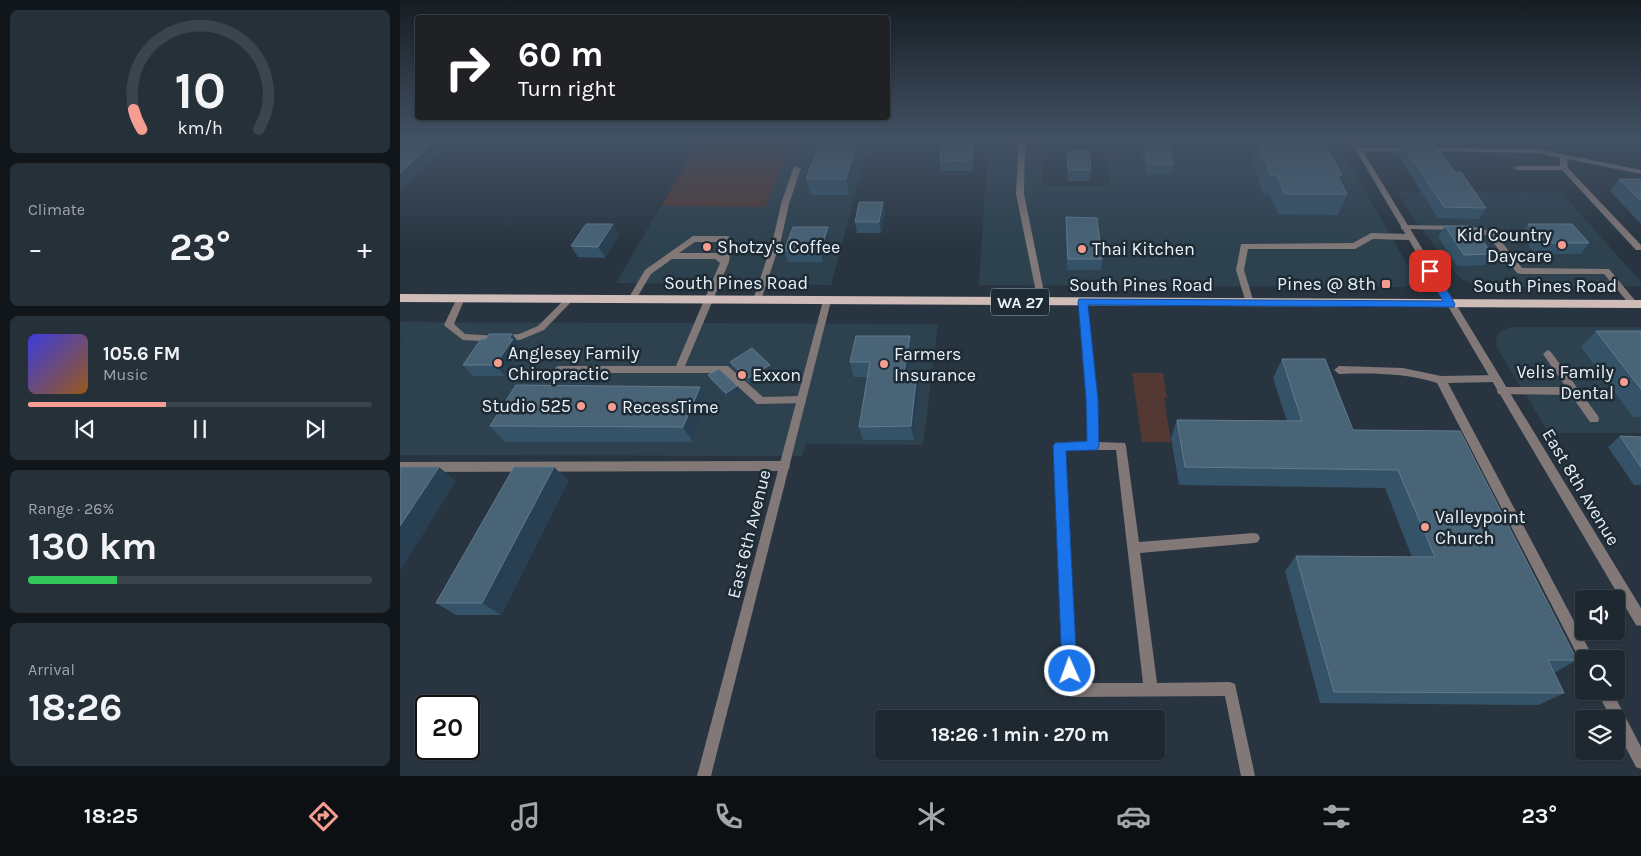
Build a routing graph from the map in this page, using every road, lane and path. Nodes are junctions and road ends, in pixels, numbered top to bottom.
1 (794, 176) edge
2 (1021, 176) edge
3 (1374, 176) edge
4 (1572, 176) edge
5 (1404, 227) junction
6 (1410, 237) junction
7 (1639, 248) dead end
8 (670, 256) junction
9 (726, 262) junction
10 (400, 298) edge
11 (461, 298) junction
12 (570, 299) junction
13 (632, 299) junction
14 (709, 300) junction
15 (756, 300) junction
16 (827, 301) junction
17 (1042, 302) junction
18 (1083, 302) junction
19 (1250, 303) junction
20 (1450, 304) junction
21 (1638, 304) edge
22 (1548, 354) dead end
23 (679, 369) junction
24 (559, 370) dead end
25 (1338, 370) dead end
26 (1495, 378) junction
27 (1441, 380) junction
28 (1502, 391) junction
29 (1574, 391) junction
30 (802, 400) junction
31 (1594, 419) dead end
32 (1093, 446) junction
33 (785, 466) junction
34 (400, 467) edge
35 (1254, 538) dead end
36 (1134, 548) junction
37 (1641, 620) edge
38 (1582, 650) edge
39 (1151, 690) junction
40 (1609, 700) edge
41 (1641, 762) edge
42 (704, 776) edge
43 (1248, 776) edge

1 - 15 street
2 - 17 street
3 - 5 street, East 8th Avenue
4 - 7 street
5 - 6 street, East 8th Avenue
5 - 21 street
6 - 19 street
6 - 20 street, East 8th Avenue
8 - 9 street
8 - 9 street
8 - 13 street
9 - 14 street
10 - 11 main road, South Pines Road / WA 27
11 - 12 main road, South Pines Road / WA 27
11 - 12 street
12 - 13 main road, South Pines Road / WA 27
13 - 14 main road, South Pines Road / WA 27
14 - 15 main road, South Pines Road / WA 27
14 - 23 street
15 - 16 main road, South Pines Road / WA 27
16 - 17 main road, South Pines Road / WA 27
16 - 30 street, East 6th Avenue
17 - 18 main road, South Pines Road / WA 27
18 - 19 main road, South Pines Road / WA 27
18 - 32 street
19 - 20 main road, South Pines Road / WA 27
20 - 21 main road, South Pines Road / WA 27
20 - 26 street, East 8th Avenue
22 - 29 street
23 - 24 street
23 - 30 street
25 - 27 street
26 - 27 street
26 - 28 street, East 8th Avenue
27 - 38 street
28 - 29 street
28 - 37 street, East 8th Avenue
29 - 31 street
30 - 33 street, East 6th Avenue
32 - 36 street
32 - 39 street
33 - 34 street
33 - 42 street, East 6th Avenue
35 - 36 street
36 - 39 street
39 - 43 street
40 - 41 street

